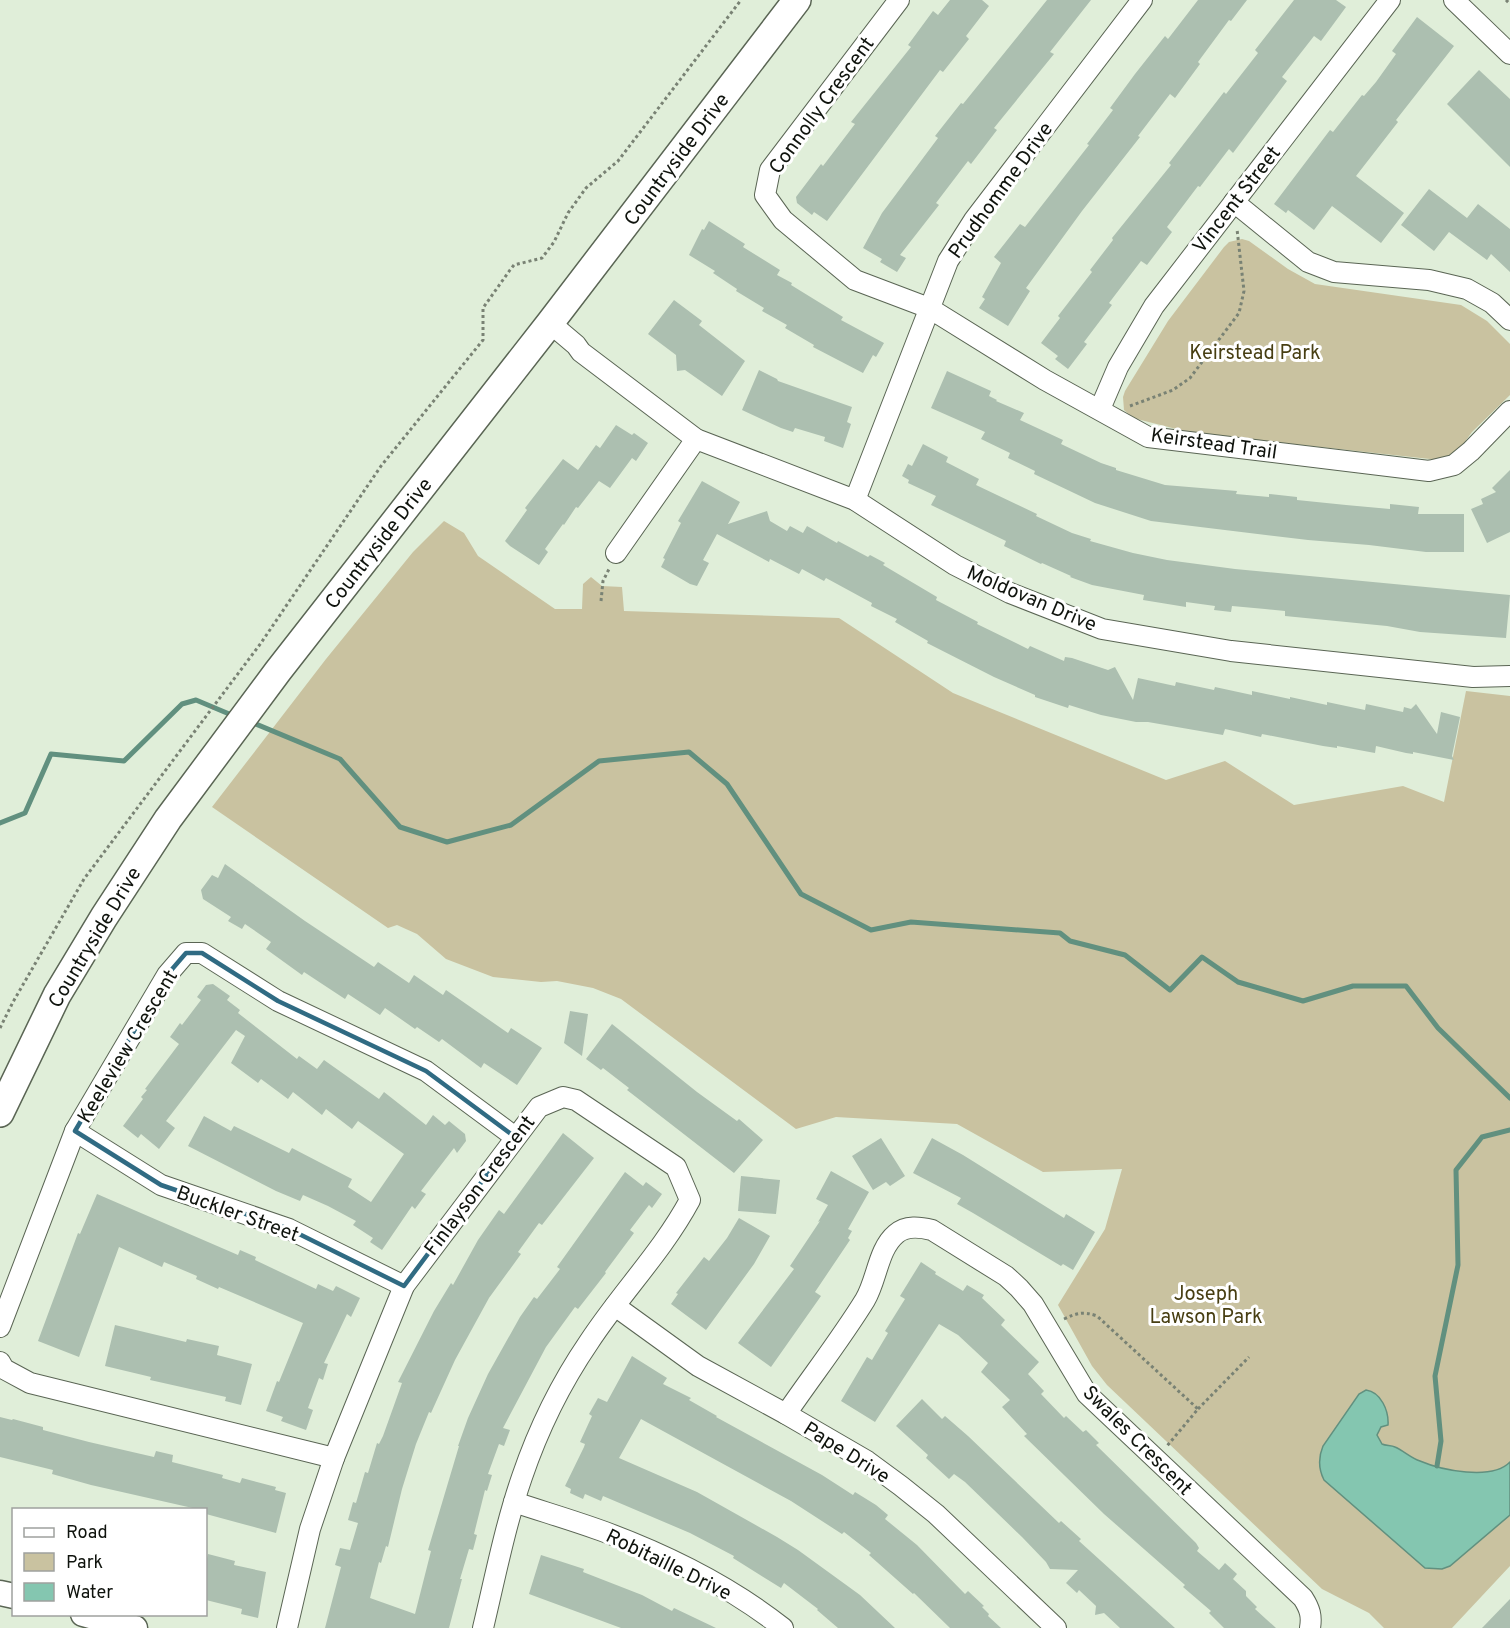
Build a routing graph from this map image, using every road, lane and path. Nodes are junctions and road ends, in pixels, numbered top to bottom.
1 (741, 0) edge
2 (797, 0) edge
3 (899, 0) edge
4 (1142, 0) edge
5 (1390, 0) edge
6 (1454, 0) edge
7 (1506, 0) edge
8 (1510, 4) edge
9 (1510, 54) edge
10 (1234, 202) junction
11 (929, 308) junction
12 (1510, 320) edge
13 (550, 323) junction
14 (1128, 407) dead end
15 (1100, 409) junction
16 (1510, 411) edge
17 (696, 439) junction
18 (855, 501) junction
19 (616, 553) joint
20 (601, 601) dead end
21 (1510, 676) edge
22 (0, 1028) edge
23 (0, 1113) edge
24 (75, 1131) junction
25 (515, 1137) junction
26 (404, 1286) junction
27 (615, 1306) junction
28 (1064, 1319) dead end
29 (0, 1327) edge
30 (1249, 1357) dead end
31 (0, 1362) edge
32 (1198, 1409) junction
33 (786, 1414) junction
34 (1167, 1446) dead end
35 (334, 1458) junction
36 (514, 1502) junction
37 (90, 1616) edge
38 (135, 1628) edge
39 (287, 1628) edge
40 (483, 1628) edge
41 (783, 1628) edge
42 (1056, 1628) edge
43 (1310, 1628) edge

1 - 22 path
2 - 13 main road, Countryside Drive
3 - 11 street, Connolly Crescent
4 - 11 street, Prudhomme Drive
5 - 10 street, Vincent Street
6 - 9 street
7 - 8 path
10 - 12 street
10 - 14 path
10 - 15 street, Vincent Street
11 - 15 street, Keirstead Trail
11 - 18 street, Prudhomme Drive
13 - 17 street, Moldovan Drive
13 - 23 main road, Countryside Drive
15 - 16 street, Keirstead Trail
17 - 18 street, Moldovan Drive
17 - 19 street
18 - 21 street, Moldovan Drive
19 - 20 path
24 - 25 street, Keeleview Crescent
24 - 26 street, Buckler Street
24 - 29 street, Keeleview Crescent
25 - 26 street, Finlayson Crescent
25 - 27 street, Finlayson Crescent
26 - 35 street, Finlayson Crescent
27 - 33 street, Pape Drive
27 - 36 street, Finlayson Crescent
28 - 32 path
30 - 32 path
31 - 35 street
32 - 34 path
33 - 42 street, Pape Drive
33 - 43 street, Swales Crescent
35 - 39 street, Finlayson Crescent
36 - 40 street, Finlayson Crescent
36 - 41 street, Robitaille Drive
37 - 38 street

